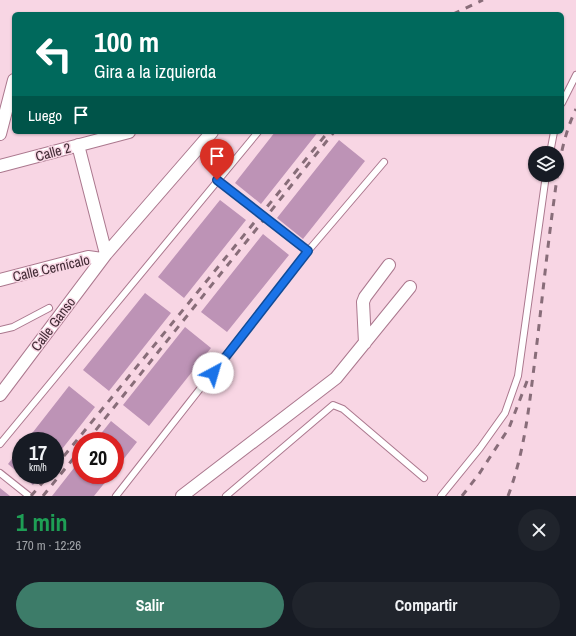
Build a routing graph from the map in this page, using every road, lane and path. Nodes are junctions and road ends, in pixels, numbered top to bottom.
1 (576, 75) edge
2 (12, 88) edge
3 (564, 99) edge
4 (0, 134) edge
5 (121, 134) edge
6 (210, 134) edge
7 (256, 134) edge
8 (554, 134) edge
9 (78, 145) junction
10 (551, 146) edge
11 (384, 162) dead end
12 (0, 166) edge
13 (217, 180) junction
14 (545, 182) edge
15 (308, 251) junction
16 (104, 256) junction
17 (389, 265) dead end
18 (0, 280) edge
19 (410, 287) dead end
20 (49, 308) dead end
21 (0, 330) edge
22 (365, 343) junction
23 (2, 390) edge
24 (0, 444) edge
25 (0, 473) edge
26 (424, 478) dead end
27 (29, 496) edge
28 (116, 496) edge
29 (182, 496) edge
30 (226, 496) edge
31 (440, 496) edge

1 - 3 lane
2 - 4 street
5 - 9 street, Calle 2
6 - 16 street, Calle Ganso
7 - 13 lane
8 - 10 lane
9 - 12 street, Calle 2
9 - 16 street
11 - 15 lane
13 - 15 lane
13 - 24 lane
14 - 31 lane
15 - 28 lane
16 - 18 street, Calle Cernícalo
16 - 23 street, Calle Ganso
17 - 22 street
19 - 22 street
20 - 21 lane
22 - 29 street
25 - 27 lane
26 - 30 lane

